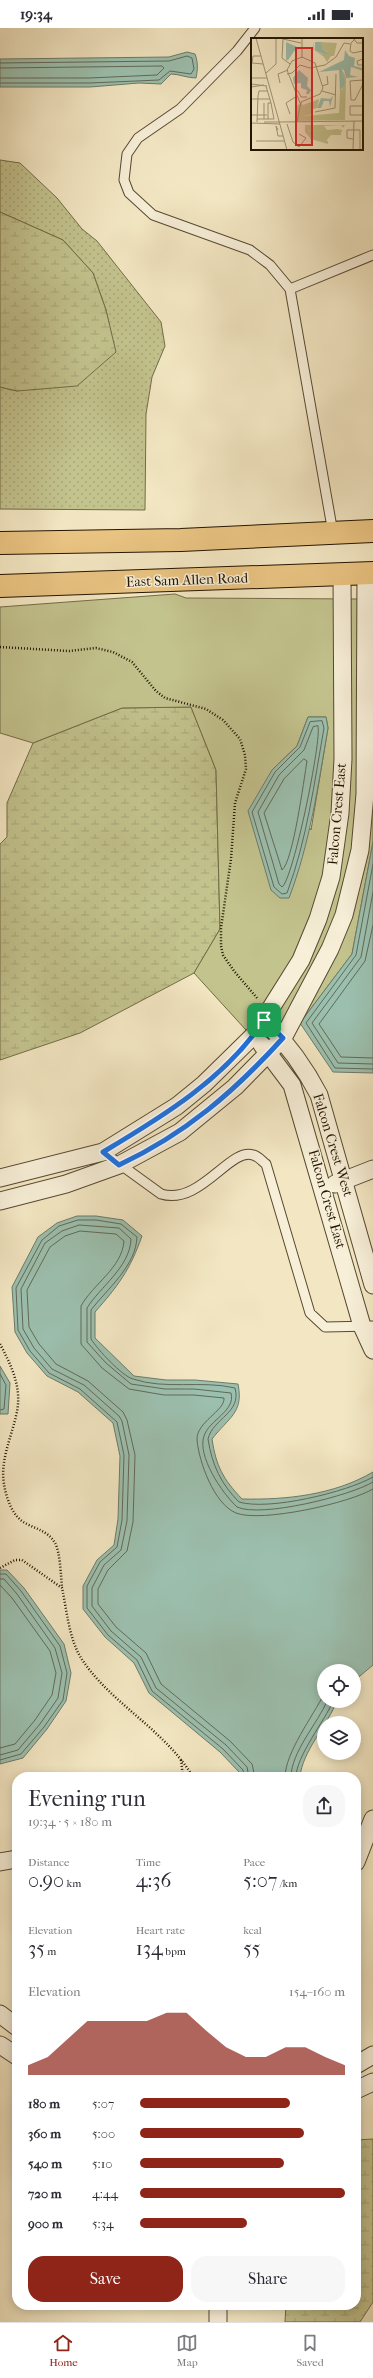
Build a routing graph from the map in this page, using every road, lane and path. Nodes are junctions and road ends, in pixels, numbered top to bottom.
1 (255, 28) edge
2 (373, 255) edge
3 (290, 289) junction
4 (373, 531) edge
5 (333, 533) junction
6 (0, 543) edge
7 (370, 573) edge
8 (342, 574) junction
9 (0, 586) edge
10 (0, 647) edge
11 (340, 813) junction
12 (363, 816) junction
13 (266, 1018) junction
14 (254, 1035) junction
15 (283, 1038) junction
16 (268, 1054) junction
17 (103, 1152) junction
18 (119, 1165) junction
19 (373, 1169) edge
20 (0, 1178) edge
21 (345, 1181) junction
22 (323, 1188) junction
23 (0, 1201) edge
24 (373, 1285) edge
25 (368, 1326) edge
26 (0, 1344) edge
27 (373, 1350) edge
28 (0, 1568) edge
29 (62, 1588) junction
30 (181, 1759) junction
31 (182, 1772) edge
32 (190, 1772) edge
33 (373, 1819) edge
34 (361, 1849) edge
35 (12, 1860) edge
36 (0, 1862) edge
37 (0, 2014) edge
38 (12, 2023) edge
39 (0, 2045) edge
40 (12, 2053) edge
41 (373, 2055) edge
42 (361, 2062) edge
43 (373, 2082) edge
44 (361, 2088) edge
45 (218, 2310) edge
46 (218, 2322) edge

1 - 3 lane
2 - 3 lane
3 - 5 lane
4 - 5 main road
5 - 6 main road
7 - 8 main road, East Sam Allen Road
7 - 12 street, Falcon Crest East
8 - 9 main road, East Sam Allen Road
8 - 11 street, Falcon Crest East
10 - 13 path
11 - 12 street
11 - 13 street, Falcon Crest East
12 - 15 street, Falcon Crest East
13 - 14 street, Falcon Crest East
13 - 15 street, Falcon Crest West
14 - 16 street, Falcon Crest East
14 - 17 street, Falcon Crest East
15 - 16 street, Falcon Crest East
15 - 21 street, Falcon Crest West
16 - 18 street, Falcon Crest East
16 - 22 street, Falcon Crest East
17 - 18 lane
17 - 20 street, Falcon Crest East
18 - 23 street, Falcon Crest East
18 - 25 lane
19 - 21 street
21 - 22 street
21 - 24 street, Falcon Crest West
22 - 25 street, Falcon Crest East
25 - 27 street, Falcon Crest East
26 - 29 path
28 - 29 path
29 - 30 path
30 - 31 path
30 - 32 path
33 - 34 street
35 - 36 street
37 - 38 street
39 - 40 street
41 - 42 street
43 - 44 street
45 - 46 street

